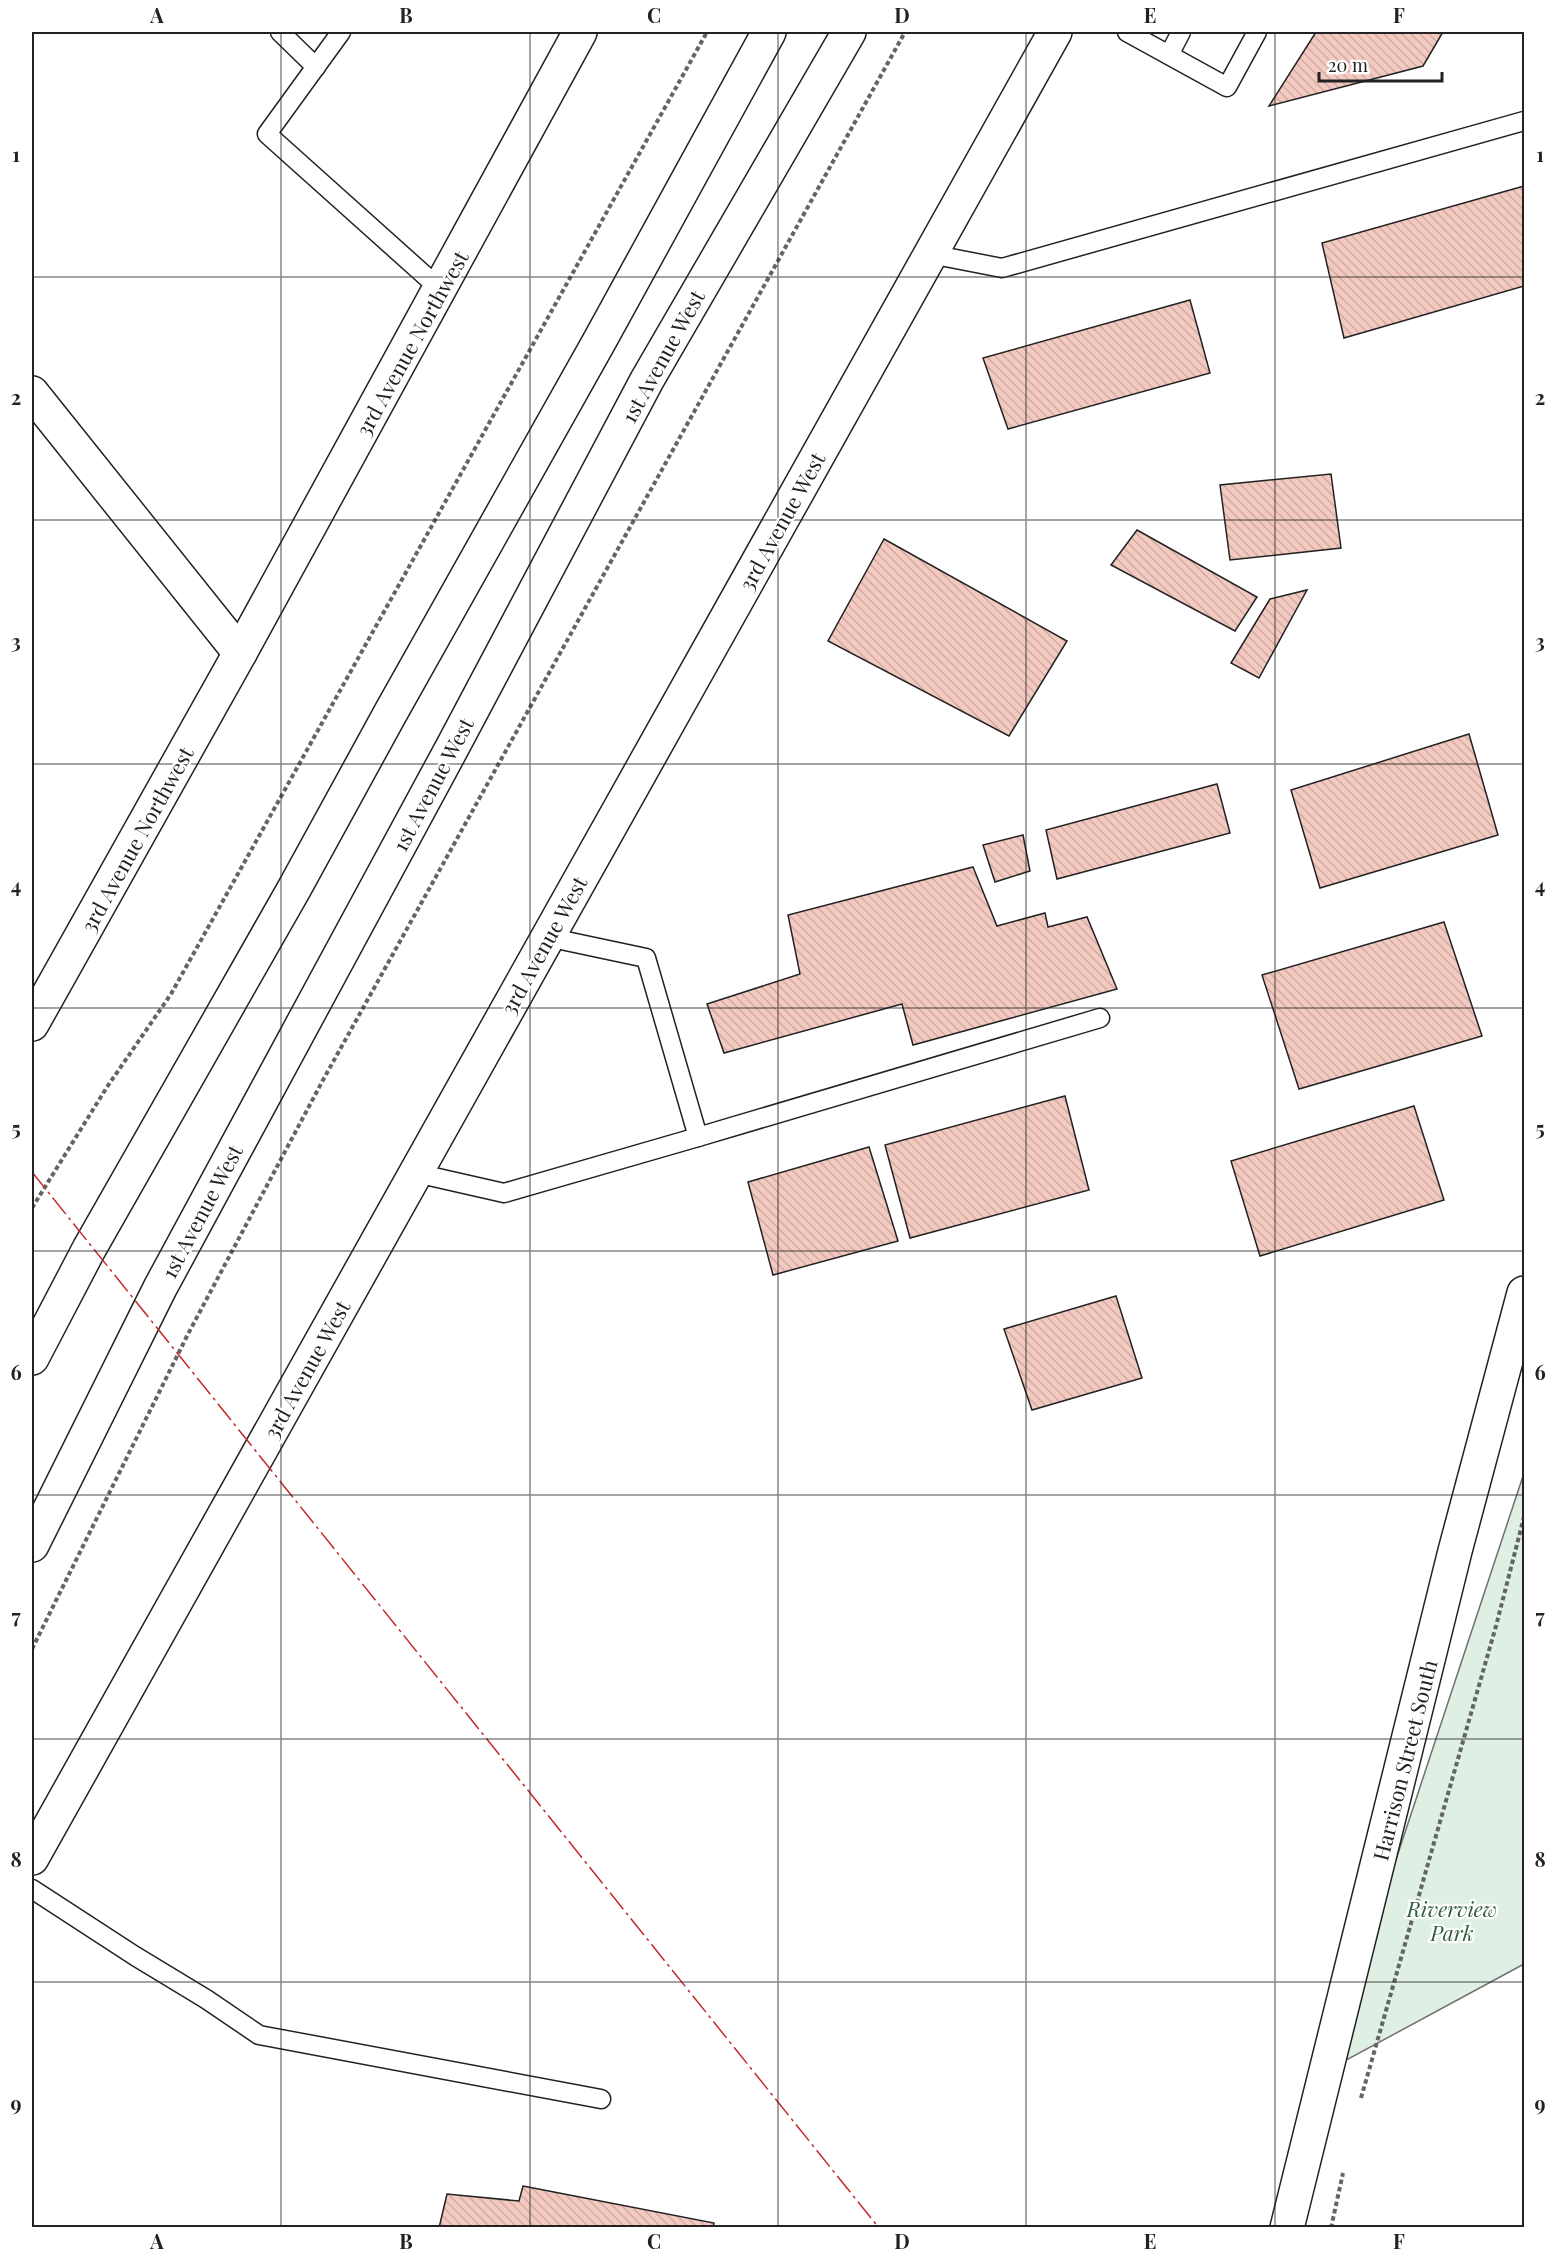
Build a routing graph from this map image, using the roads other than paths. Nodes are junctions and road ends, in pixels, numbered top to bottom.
1 (280, 32) edge
2 (340, 32) edge
3 (580, 32) edge
4 (769, 32) edge
5 (849, 32) edge
6 (1055, 32) edge
7 (1127, 32) edge
8 (1181, 32) edge
9 (1257, 32) edge
10 (1169, 55) junction
11 (316, 67) junction
12 (1524, 121) edge
13 (930, 254) junction
14 (440, 289) junction
15 (32, 393) edge
16 (240, 654) junction
17 (547, 937) junction
18 (1100, 1018) dead end
19 (32, 1024) edge
20 (698, 1137) junction
21 (416, 1173) junction
22 (1524, 1293) edge
23 (32, 1358) edge
24 (32, 1545) edge
25 (32, 1858) edge
26 (32, 1889) edge
27 (601, 2099) dead end
28 (1287, 2228) edge

1 - 11 lane
2 - 11 lane
3 - 14 street, 3rd Avenue Northwest
4 - 23 street
5 - 24 street, 1st Avenue West
6 - 13 street, 3rd Avenue West
7 - 10 lane
8 - 10 lane
9 - 10 lane
11 - 14 lane
12 - 13 lane
13 - 17 street, 3rd Avenue West
14 - 16 street, 3rd Avenue Northwest
15 - 16 street
16 - 19 street, 3rd Avenue Northwest
17 - 20 lane
17 - 21 street, 3rd Avenue West
18 - 20 lane
20 - 21 lane
21 - 25 street, 3rd Avenue West
22 - 28 street, Harrison Street South
26 - 27 lane

